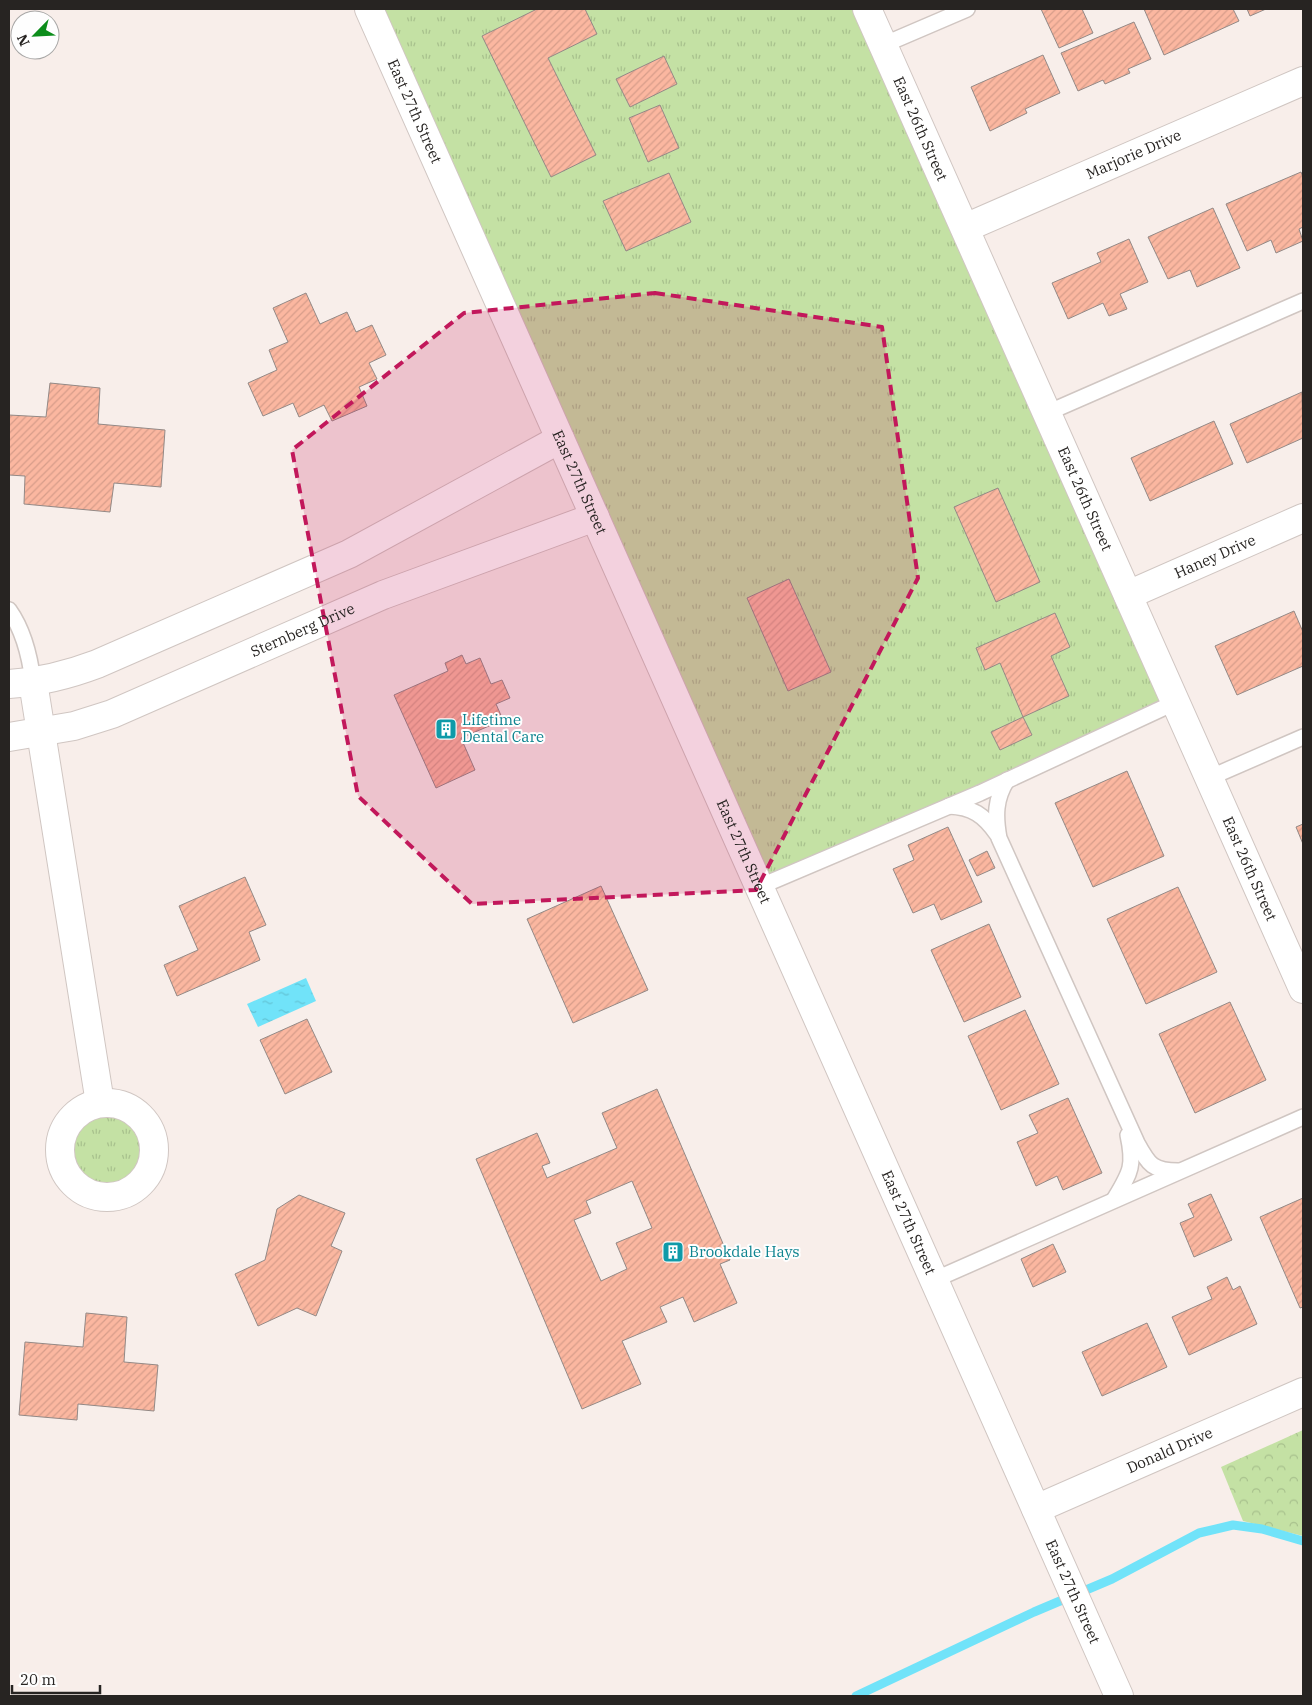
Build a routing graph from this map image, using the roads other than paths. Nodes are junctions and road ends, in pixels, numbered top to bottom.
1 (867, 9) edge
2 (968, 9) edge
3 (374, 10) edge
4 (884, 45) junction
5 (1303, 81) edge
6 (965, 228) junction
7 (1303, 301) edge
8 (1047, 413) junction
9 (560, 438) junction
10 (595, 517) junction
11 (1303, 518) edge
12 (1128, 595) junction
13 (9, 610) edge
14 (21, 683) edge
15 (1176, 702) junction
16 (40, 732) junction
17 (9, 737) edge
18 (1303, 737) edge
19 (1209, 778) junction
20 (1007, 780) junction
21 (948, 806) junction
22 (999, 838) junction
23 (759, 887) junction
24 (1298, 961) edge
25 (1303, 989) edge
26 (100, 1103) dead end
27 (1122, 1112) junction
28 (1303, 1117) edge
29 (1178, 1171) junction
30 (1114, 1200) junction
31 (934, 1280) junction
32 (1303, 1392) edge
33 (1036, 1509) junction
34 (1119, 1696) edge

1 - 4 street, East 26th Street
2 - 4 lane
3 - 9 street, East 27th Street
4 - 6 street, East 26th Street
5 - 6 street, Marjorie Drive
6 - 8 street, East 26th Street
7 - 8 lane
8 - 12 street, East 26th Street
9 - 10 street, East 27th Street
9 - 14 street
10 - 16 street, Sternberg Drive
10 - 23 street, East 27th Street
11 - 12 street, Haney Drive
12 - 15 street, East 26th Street
13 - 14 lane
14 - 16 street
15 - 19 street, East 26th Street
15 - 20 lane
16 - 17 street, Sternberg Drive
16 - 26 street
18 - 19 lane
19 - 24 street, East 26th Street
20 - 21 lane
20 - 22 lane
21 - 22 lane
21 - 23 lane
22 - 27 lane
23 - 31 street, East 27th Street
24 - 25 street, East 26th Street
27 - 29 lane
27 - 30 lane
28 - 29 lane
29 - 30 lane
30 - 31 lane
31 - 33 street, East 27th Street
32 - 33 street, Donald Drive
33 - 34 street, East 27th Street

